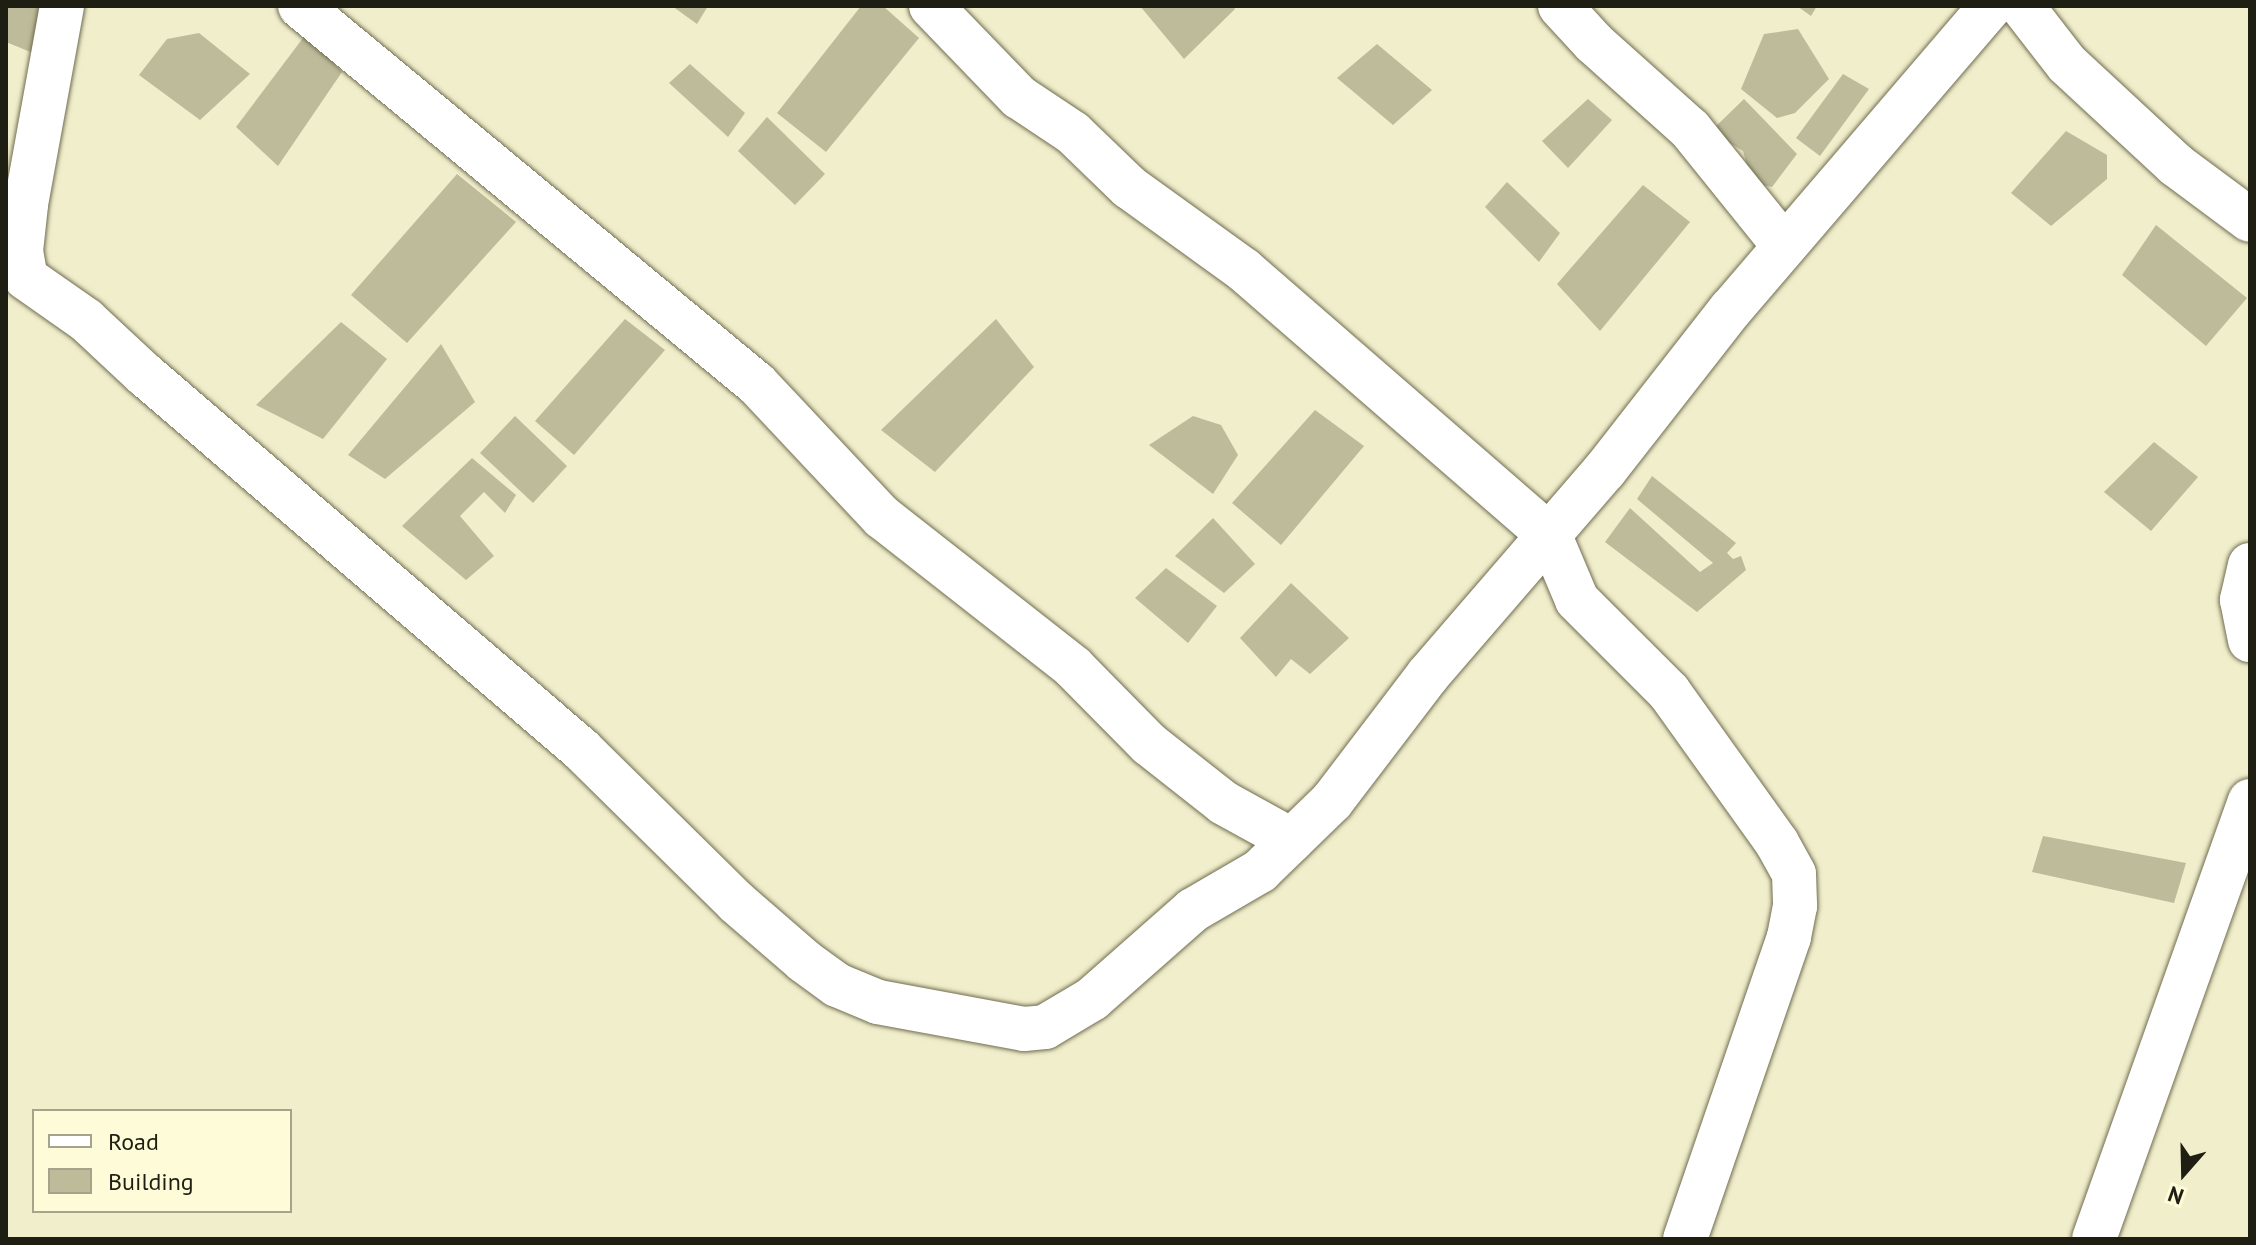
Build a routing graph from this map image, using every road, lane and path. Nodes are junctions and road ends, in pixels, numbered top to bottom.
1 (62, 6) edge
2 (300, 6) edge
3 (931, 6) edge
4 (1560, 6) edge
5 (1991, 6) edge
6 (2022, 6) edge
7 (2250, 220) edge
8 (1784, 246) junction
9 (1550, 536) junction
10 (2250, 565) edge
11 (2250, 640) edge
12 (2250, 801) edge
13 (1291, 840) junction
14 (1685, 1239) edge
15 (2094, 1239) edge

1 - 13 street
2 - 13 street
3 - 9 street
4 - 8 street
5 - 8 street
6 - 7 street
8 - 9 street
9 - 13 street
9 - 14 street
10 - 11 street
12 - 15 street

